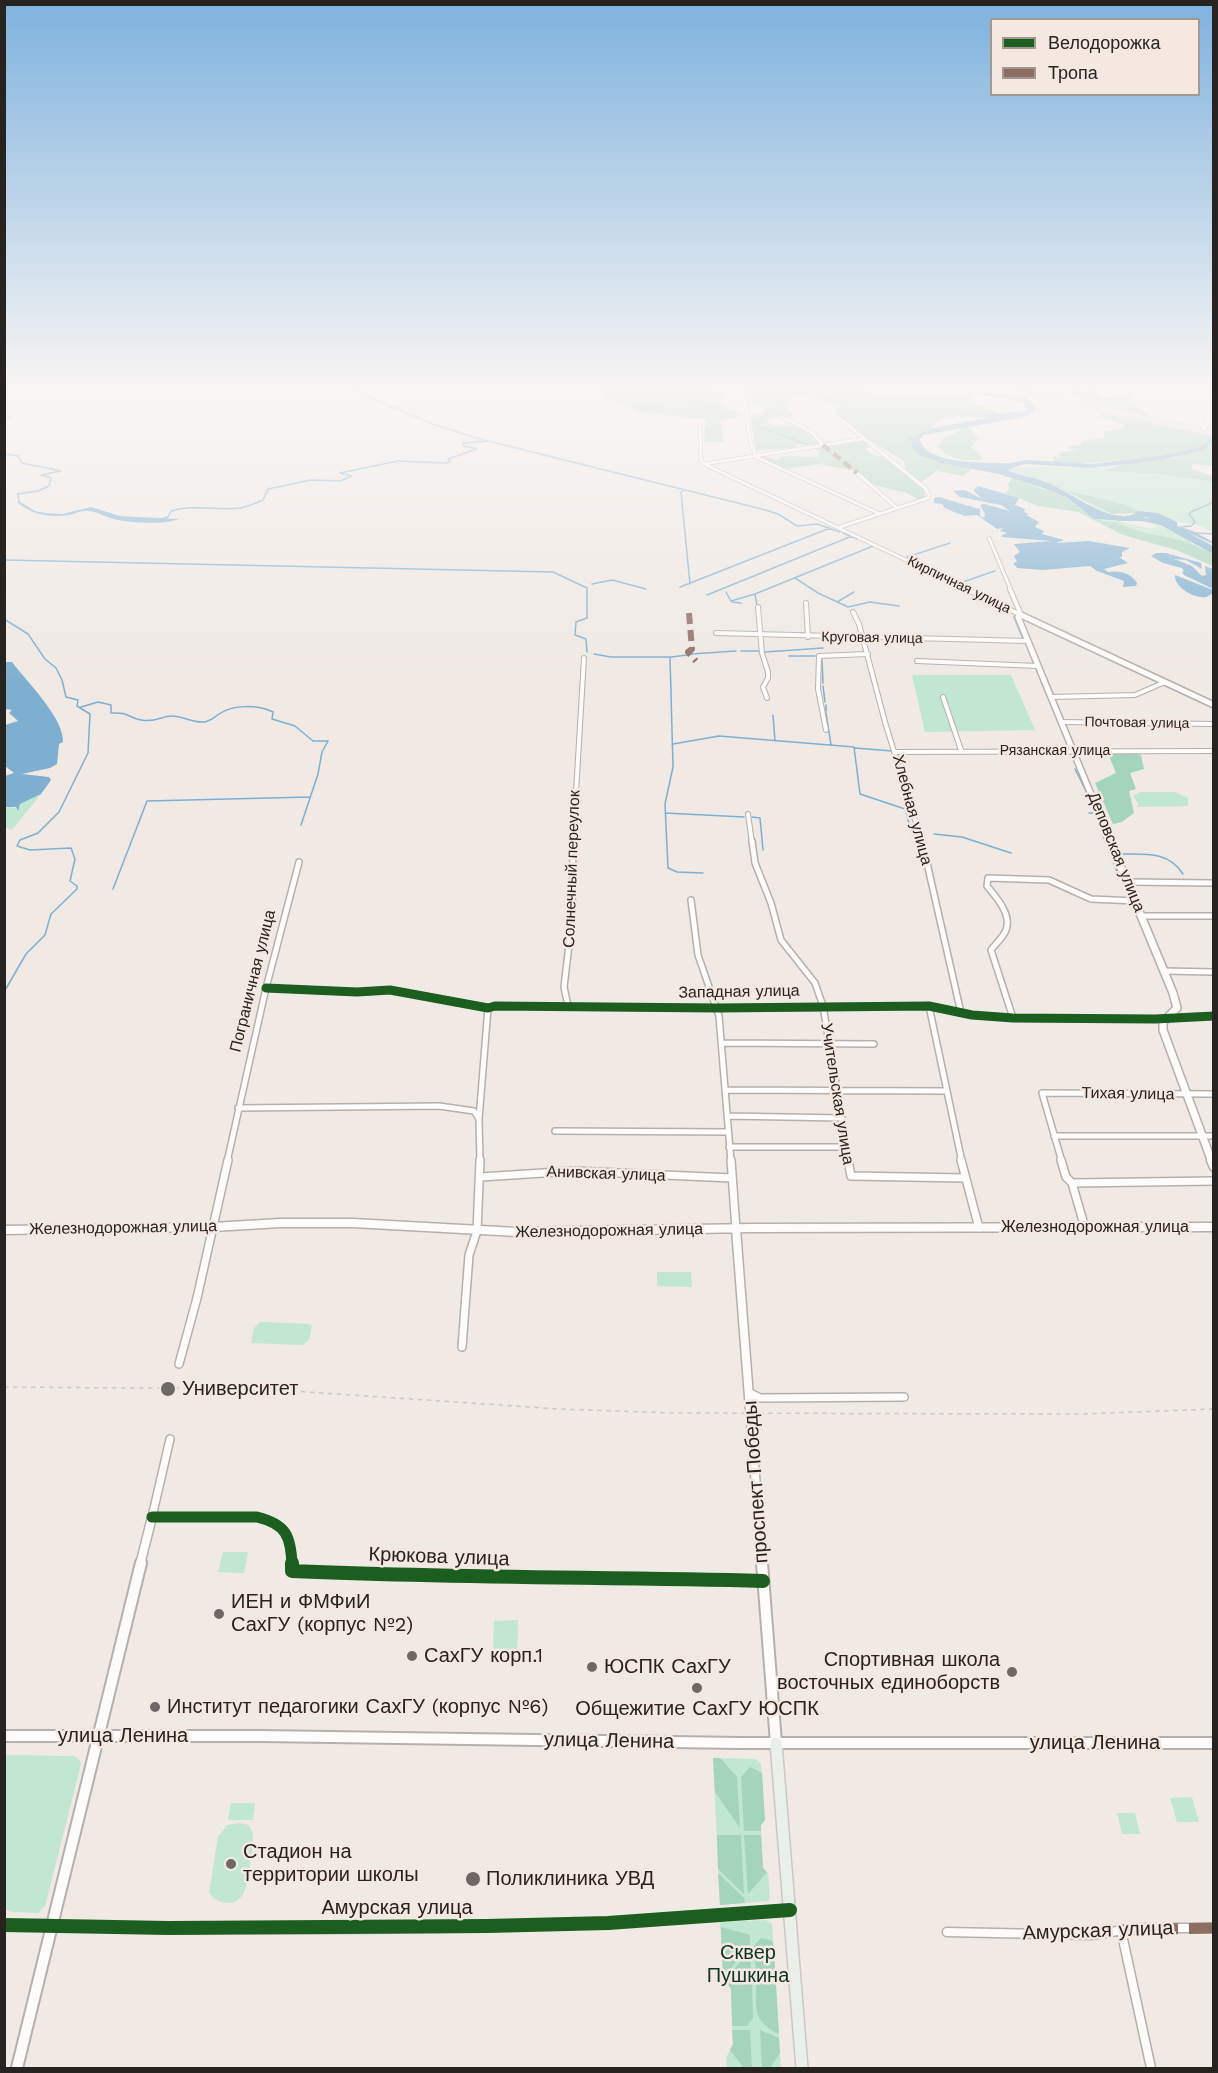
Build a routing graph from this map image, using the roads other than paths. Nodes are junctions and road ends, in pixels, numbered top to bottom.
1 (753, 487) edge
2 (821, 487) edge
3 (873, 487) edge
4 (923, 487) edge
5 (897, 508) junction
6 (880, 514) junction
7 (840, 527) junction
8 (989, 538) dead end
9 (806, 603) dead end
10 (758, 607) dead end
11 (853, 612) dead end
12 (1021, 615) junction
13 (716, 633) dead end
14 (759, 634) junction
15 (808, 637) junction
16 (863, 639) junction
17 (1028, 641) junction
18 (868, 654) junction
19 (584, 658) dead end
20 (917, 661) dead end
21 (1038, 666) junction
22 (1165, 682) junction
23 (944, 697) dead end
24 (1051, 697) junction
25 (767, 698) dead end
26 (1214, 705) edge
27 (1061, 722) junction
28 (1214, 724) edge
29 (826, 730) dead end
30 (961, 750) junction
31 (1074, 751) junction
32 (1214, 751) edge
33 (896, 752) junction
34 (748, 814) dead end
35 (299, 862) dead end
36 (1127, 882) junction
37 (1214, 883) edge
38 (691, 900) dead end
39 (1136, 901) junction
40 (1142, 916) junction
41 (1214, 916) edge
42 (1164, 971) junction
43 (1214, 972) edge
44 (266, 988) junction
45 (568, 1006) junction
46 (823, 1006) junction
47 (928, 1006) junction
48 (488, 1008) junction
49 (717, 1008) junction
50 (961, 1013) junction
51 (1214, 1016) edge
52 (1013, 1018) junction
53 (1167, 1018) junction
54 (722, 1043) junction
55 (829, 1043) junction
56 (874, 1044) dead end
57 (726, 1089) junction
58 (946, 1091) junction
59 (838, 1092) junction
60 (1186, 1094) junction
61 (1214, 1094) edge
62 (238, 1108) junction
63 (727, 1116) junction
64 (842, 1118) junction
65 (479, 1119) junction
66 (555, 1131) dead end
67 (728, 1132) junction
68 (1054, 1136) junction
69 (1201, 1136) junction
70 (1214, 1136) edge
71 (729, 1147) junction
72 (845, 1147) junction
73 (1214, 1167) edge
74 (481, 1177) junction
75 (732, 1178) junction
76 (965, 1178) junction
77 (1214, 1181) edge
78 (1072, 1183) junction
79 (213, 1227) junction
80 (1214, 1227) edge
81 (736, 1228) junction
82 (979, 1228) junction
83 (1085, 1228) junction
84 (4, 1230) edge
85 (477, 1231) junction
86 (462, 1347) dead end
87 (179, 1364) dead end
88 (750, 1393) junction
89 (904, 1397) dead end
90 (170, 1439) dead end
91 (152, 1517) junction
92 (764, 1581) junction
93 (4, 1736) edge
94 (100, 1736) junction
95 (776, 1743) junction
96 (1214, 1743) edge
97 (790, 1910) junction
98 (4, 1925) edge
99 (52, 1925) junction
100 (1214, 1928) edge
101 (1121, 1930) junction
102 (947, 1932) dead end
103 (17, 2068) edge
104 (802, 2068) edge
105 (1151, 2068) edge

1 - 7 street, Кирпичная улица
2 - 6 street
3 - 5 street
4 - 5 street
5 - 6 street
6 - 7 street
7 - 12 street, Кирпичная улица
8 - 12 street, Деповская улица
9 - 15 street
10 - 14 street
11 - 16 street, Хлебная улица
12 - 17 main road, Деповская улица
12 - 22 main road, Кирпичная улица
13 - 14 street, Круговая улица
14 - 15 street, Круговая улица
14 - 25 street
15 - 16 street, Круговая улица
16 - 17 street, Круговая улица
16 - 18 street, Хлебная улица
17 - 21 main road, Деповская улица
18 - 29 street
18 - 33 street, Хлебная улица
19 - 45 street, Солнечный переулок
20 - 21 street
21 - 24 main road, Деповская улица
22 - 24 street
22 - 26 main road, Кирпичная улица
23 - 30 street
24 - 27 main road, Деповская улица
27 - 28 street, Почтовая улица
27 - 31 main road, Деповская улица
30 - 31 street, Рязанская улица
30 - 33 street, Рязанская улица
31 - 32 street, Рязанская улица
31 - 36 main road, Деповская улица
33 - 50 street, Хлебная улица
34 - 46 street, Учительская улица
35 - 44 street, Пограничная улица
36 - 37 street
36 - 39 main road, Деповская улица
38 - 49 street, проспект Победы
39 - 40 main road, Деповская улица
39 - 52 street
40 - 41 street
40 - 42 main road, Деповская улица
42 - 43 street
42 - 53 main road, Деповская улица
44 - 48 street, Западная улица
44 - 62 street, Пограничная улица
45 - 48 street, Западная улица
45 - 49 street, Западная улица
46 - 47 street, Западная улица
46 - 49 street, Западная улица
46 - 55 street, Учительская улица
47 - 50 street, Западная улица
47 - 58 street
48 - 65 street
49 - 54 street, проспект Победы
50 - 52 street, Западная улица
51 - 53 street, Западная улица
52 - 53 street, Западная улица
53 - 60 main road, Деповская улица
54 - 55 street
54 - 57 street, проспект Победы
55 - 56 street
55 - 59 street, Учительская улица
57 - 59 street
57 - 63 street, проспект Победы
58 - 59 street
58 - 76 street
59 - 64 street, Учительская улица
60 - 61 street, Тихая улица
60 - 68 street, Тихая улица
60 - 69 main road, Деповская улица
62 - 65 street
62 - 79 street, Пограничная улица
63 - 64 street
63 - 67 street, проспект Победы
64 - 72 street, Учительская улица
65 - 74 street
66 - 67 street
67 - 71 street, проспект Победы
68 - 69 street
68 - 78 street
69 - 70 street
69 - 73 main road, Деповская улица
71 - 72 street
71 - 75 street, проспект Победы
72 - 76 street, Учительская улица
74 - 75 street, Анивская улица
74 - 85 street
75 - 81 street, проспект Победы
76 - 82 street
77 - 78 street
78 - 83 street
79 - 84 main road, Железнодорожная улица
79 - 85 main road, Железнодорожная улица
79 - 87 street, Пограничная улица
80 - 83 main road, Железнодорожная улица
81 - 82 main road, Железнодорожная улица
81 - 85 main road, Железнодорожная улица
81 - 88 main road, проспект Победы
82 - 83 main road, Железнодорожная улица
85 - 86 street
88 - 89 street
88 - 92 main road, проспект Победы
90 - 91 street
91 - 92 street, Крюкова улица
91 - 94 main road
92 - 95 main road, проспект Победы
93 - 94 main road, улица Ленина
94 - 95 main road, улица Ленина
94 - 99 main road
95 - 96 main road, улица Ленина
95 - 97 main road, проспект Победы
97 - 99 street, Амурская улица
97 - 104 main road, проспект Победы
98 - 99 street, Амурская улица
99 - 103 main road
100 - 101 street, Амурская улица
101 - 102 street, Амурская улица
101 - 105 street

